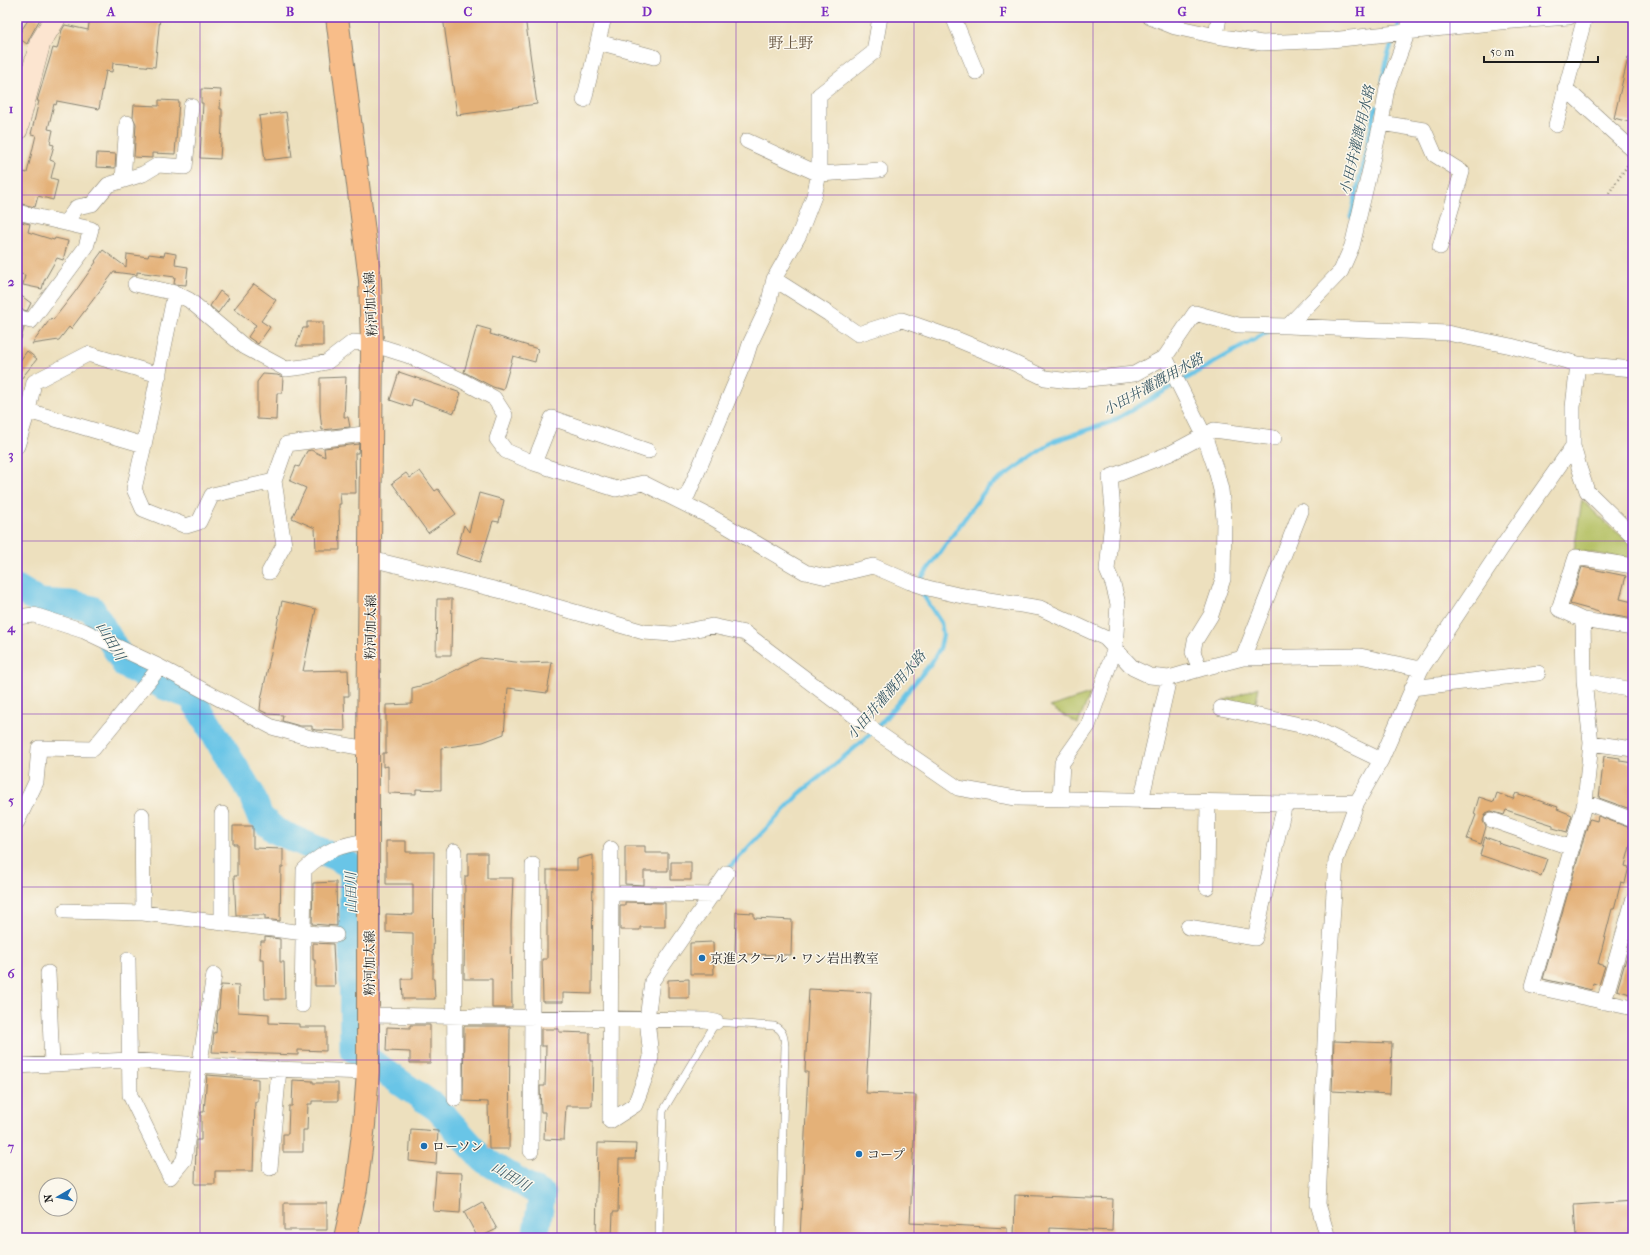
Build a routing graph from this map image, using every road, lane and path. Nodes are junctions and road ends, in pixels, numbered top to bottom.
1 (56, 17) edge
2 (337, 17) edge
3 (604, 17) edge
4 (880, 17) edge
5 (956, 17) edge
6 (1150, 17) edge
7 (1219, 17) edge
8 (1569, 17) edge
9 (1585, 17) edge
10 (1409, 24) edge
11 (1216, 36) junction
12 (598, 42) junction
13 (654, 57) dead end
14 (976, 72) dead end
15 (1565, 88) junction
16 (584, 100) dead end
17 (191, 106) dead end
18 (127, 123) dead end
19 (1381, 123) junction
20 (1556, 125) dead end
21 (17, 130) edge
22 (747, 141) dead end
23 (1633, 150) edge
24 (1633, 158) edge
25 (880, 170) dead end
26 (819, 174) junction
27 (123, 180) junction
28 (1609, 193) dead end
29 (17, 212) edge
30 (65, 223) junction
31 (1440, 247) dead end
32 (774, 279) junction
33 (135, 284) dead end
34 (175, 293) junction
35 (17, 317) edge
36 (1288, 326) junction
37 (372, 344) junction
38 (1165, 358) junction
39 (1578, 364) junction
40 (1633, 369) edge
41 (159, 375) junction
42 (28, 411) junction
43 (371, 433) junction
44 (1204, 435) junction
45 (1274, 438) dead end
46 (144, 445) junction
47 (17, 446) edge
48 (1573, 446) junction
49 (648, 450) dead end
50 (534, 463) junction
51 (274, 481) junction
52 (680, 501) junction
53 (1301, 511) dead end
54 (1633, 536) edge
55 (371, 559) junction
56 (1633, 566) edge
57 (269, 572) dead end
58 (17, 617) edge
59 (1583, 620) junction
60 (1633, 628) edge
61 (1115, 648) junction
62 (1243, 658) junction
63 (160, 668) junction
64 (1200, 669) junction
65 (1421, 670) junction
66 (1538, 673) dead end
67 (1169, 678) junction
68 (1584, 681) junction
69 (1412, 688) junction
70 (1633, 690) edge
71 (1221, 708) dead end
72 (1591, 742) junction
73 (368, 749) junction
74 (1633, 749) edge
75 (1381, 760) junction
76 (1060, 799) junction
77 (1141, 801) junction
78 (1208, 802) junction
79 (1357, 802) junction
80 (1586, 802) junction
81 (1286, 803) junction
82 (222, 814) dead end
83 (142, 815) dead end
84 (1492, 820) dead end
85 (1633, 820) edge
86 (17, 822) edge
87 (368, 841) junction
88 (1572, 848) junction
89 (611, 849) dead end
90 (454, 851) dead end
91 (533, 865) dead end
92 (727, 873) dead end
93 (1207, 887) dead end
94 (611, 893) junction
95 (713, 895) junction
96 (1633, 901) edge
97 (65, 912) dead end
98 (143, 913) junction
99 (222, 922) junction
100 (1188, 927) dead end
101 (304, 932) junction
102 (336, 935) dead end
103 (128, 960) dead end
104 (48, 973) dead end
105 (214, 975) dead end
106 (1604, 1002) junction
107 (302, 1005) dead end
108 (1633, 1008) edge
109 (369, 1015) junction
110 (454, 1016) junction
111 (532, 1018) junction
112 (611, 1019) junction
113 (647, 1019) junction
114 (716, 1022) junction
115 (128, 1060) junction
116 (52, 1064) junction
117 (368, 1064) junction
118 (199, 1065) junction
119 (17, 1066) edge
120 (279, 1069) junction
121 (455, 1099) dead end
122 (531, 1151) dead end
123 (270, 1168) dead end
124 (345, 1238) edge
125 (659, 1238) edge
126 (780, 1238) edge
127 (1328, 1238) edge

1 - 21 street
2 - 37 main road, 粉河加太線
3 - 12 street
4 - 26 street
5 - 14 street
6 - 11 street
7 - 11 street
8 - 10 street
9 - 15 street
10 - 11 street
10 - 19 street
12 - 13 street
12 - 16 street
15 - 20 street
15 - 23 street
17 - 27 street
18 - 27 street
19 - 31 street
19 - 36 street
22 - 26 street
24 - 28 path
25 - 26 street
26 - 32 street
27 - 30 street
29 - 30 street
30 - 35 street
32 - 38 street
32 - 52 street
33 - 34 street
34 - 37 street
34 - 41 street
36 - 38 street
36 - 39 street
37 - 43 main road, 粉河加太線
37 - 50 street
38 - 44 street
39 - 40 street
39 - 48 street
41 - 42 street
41 - 46 street
42 - 46 street
42 - 47 street
43 - 51 street
43 - 55 main road, 粉河加太線
44 - 45 street
44 - 61 street
44 - 64 street
46 - 51 street
48 - 54 street
48 - 65 street
49 - 50 street
50 - 52 street
51 - 57 street
52 - 61 street
53 - 62 street
55 - 73 main road, 粉河加太線
55 - 76 street
56 - 59 street
58 - 63 street
59 - 60 street
59 - 68 street
61 - 67 street
61 - 76 street
62 - 64 street
62 - 65 street
63 - 73 street
63 - 86 street
64 - 67 street
65 - 69 street
66 - 69 street
67 - 77 street
68 - 70 street
68 - 72 street
69 - 75 street
71 - 75 street
72 - 74 street
72 - 80 street
73 - 87 main road, 粉河加太線
75 - 79 street
76 - 77 street
77 - 78 street
78 - 81 street
78 - 93 street
79 - 81 street
79 - 127 street
80 - 85 street
80 - 88 street
81 - 100 street
82 - 99 street
83 - 98 street
84 - 88 street
87 - 101 street
87 - 109 main road, 粉河加太線
88 - 106 street
89 - 94 street
90 - 110 street
91 - 111 street
92 - 95 street
94 - 95 street
94 - 112 street
95 - 113 street
96 - 106 street
97 - 98 street
98 - 99 street
99 - 101 street
101 - 102 street
101 - 107 street
103 - 115 street
104 - 116 street
105 - 118 street
106 - 108 street
109 - 110 street
109 - 117 main road, 粉河加太線
110 - 111 street
110 - 121 street
111 - 112 street
111 - 122 street
112 - 113 street
112 - 113 street
113 - 114 street
114 - 125 lane
114 - 126 lane
115 - 116 street
115 - 118 street
115 - 118 street
116 - 119 street
117 - 120 street
117 - 124 main road, 粉河加太線
118 - 120 street
120 - 123 street

